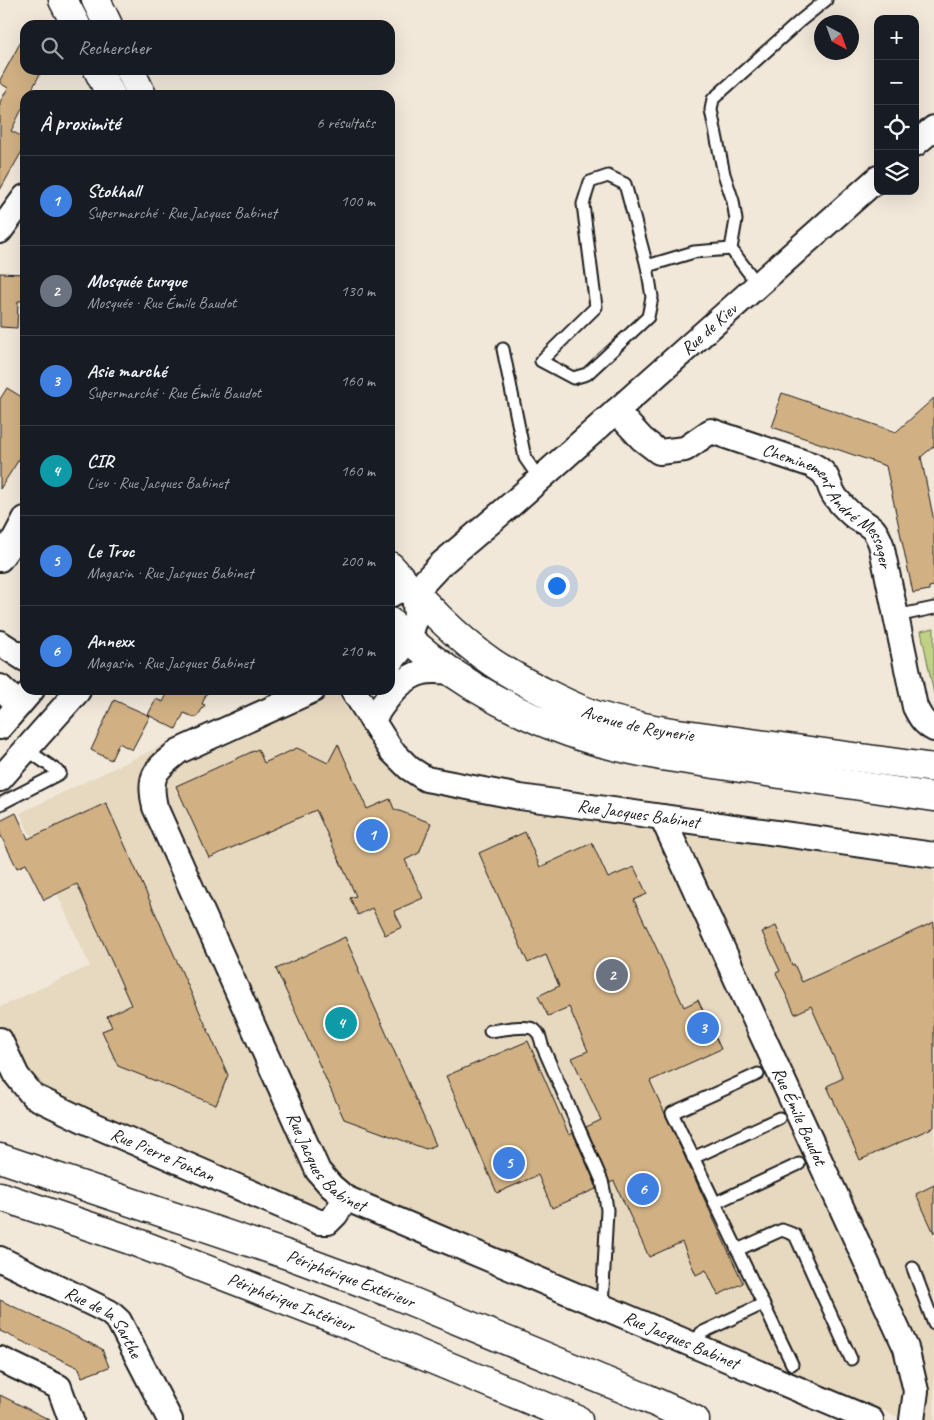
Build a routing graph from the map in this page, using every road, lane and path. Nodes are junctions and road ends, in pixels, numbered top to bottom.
1 (63, 0) edge
2 (96, 0) edge
3 (826, 0) edge
4 (73, 20) edge
5 (106, 20) edge
6 (101, 75) edge
7 (132, 75) edge
8 (108, 90) edge
9 (140, 90) edge
10 (934, 128) edge
11 (919, 141) edge
12 (874, 182) edge
13 (20, 204) edge
14 (0, 231) edge
15 (731, 249) junction
16 (647, 266) junction
17 (758, 284) junction
18 (502, 349) dead end
19 (616, 411) junction
20 (539, 478) junction
21 (16, 533) edge
22 (0, 559) edge
23 (395, 578) edge
24 (402, 594) edge
25 (934, 608) edge
26 (896, 616) junction
27 (399, 631) edge
28 (0, 643) edge
29 (395, 645) edge
30 (20, 656) edge
31 (451, 672) junction
32 (0, 687) edge
33 (395, 689) edge
34 (20, 695) edge
35 (74, 695) edge
36 (302, 695) edge
37 (360, 695) edge
38 (389, 695) edge
39 (26, 697) edge
40 (372, 720) junction
41 (0, 727) edge
42 (934, 729) edge
43 (26, 749) junction
44 (934, 768) edge
45 (0, 779) edge
46 (934, 796) edge
47 (0, 804) edge
48 (662, 817) junction
49 (934, 855) edge
50 (490, 1031) dead end
51 (0, 1040) edge
52 (758, 1074) dead end
53 (779, 1118) dead end
54 (0, 1158) edge
55 (693, 1158) junction
56 (799, 1164) dead end
57 (0, 1196) edge
58 (345, 1198) junction
59 (715, 1203) junction
60 (737, 1250) junction
61 (0, 1259) edge
62 (913, 1268) dead end
63 (763, 1304) junction
64 (602, 1307) junction
65 (934, 1324) edge
66 (695, 1346) junction
67 (0, 1359) edge
68 (851, 1359) dead end
69 (792, 1364) dead end
70 (71, 1420) edge
71 (170, 1420) edge
72 (578, 1420) edge
73 (695, 1420) edge
74 (870, 1420) edge
75 (912, 1420) edge

1 - 4 main road
2 - 5 main road
3 - 15 lane
6 - 8 main road
7 - 9 main road
10 - 11 street
12 - 17 street, Rue de Kiev
13 - 14 street
15 - 16 lane
15 - 17 lane
16 - 16 lane
17 - 19 street, Rue de Kiev
18 - 20 lane
19 - 20 street, Rue de Kiev
19 - 26 street, Cheminement André Messager
20 - 24 street, Rue de Kiev
21 - 22 street
23 - 24 main road, Avenue de Reynerie
24 - 27 street
24 - 44 main road, Avenue de Reynerie
25 - 26 lane
26 - 42 street, Cheminement André Messager
27 - 29 street
27 - 31 main road, Avenue de Reynerie
28 - 30 street
31 - 33 street
31 - 46 main road, Avenue de Reynerie
32 - 34 street
35 - 43 street
36 - 58 street, Rue Jacques Babinet
37 - 40 street, Rue Jacques Babinet
38 - 40 street
39 - 41 street
40 - 48 street, Rue Jacques Babinet
43 - 45 street
43 - 47 lane
48 - 49 street, Rue Jacques Babinet
48 - 75 street, Rue Émile Baudot
50 - 64 lane
51 - 58 street, Rue Pierre Fontan
52 - 55 lane
53 - 55 lane
54 - 73 main road, Périphérique Extérieur
55 - 59 lane
56 - 59 lane
57 - 72 main road, Périphérique Intérieur
58 - 64 street, Rue Jacques Babinet
59 - 60 lane
60 - 63 lane
60 - 68 lane
61 - 71 street, Rue de la Sarthe
62 - 65 lane
63 - 66 lane
63 - 69 lane
64 - 66 street, Rue Jacques Babinet
66 - 74 street, Rue Jacques Babinet
67 - 70 street

